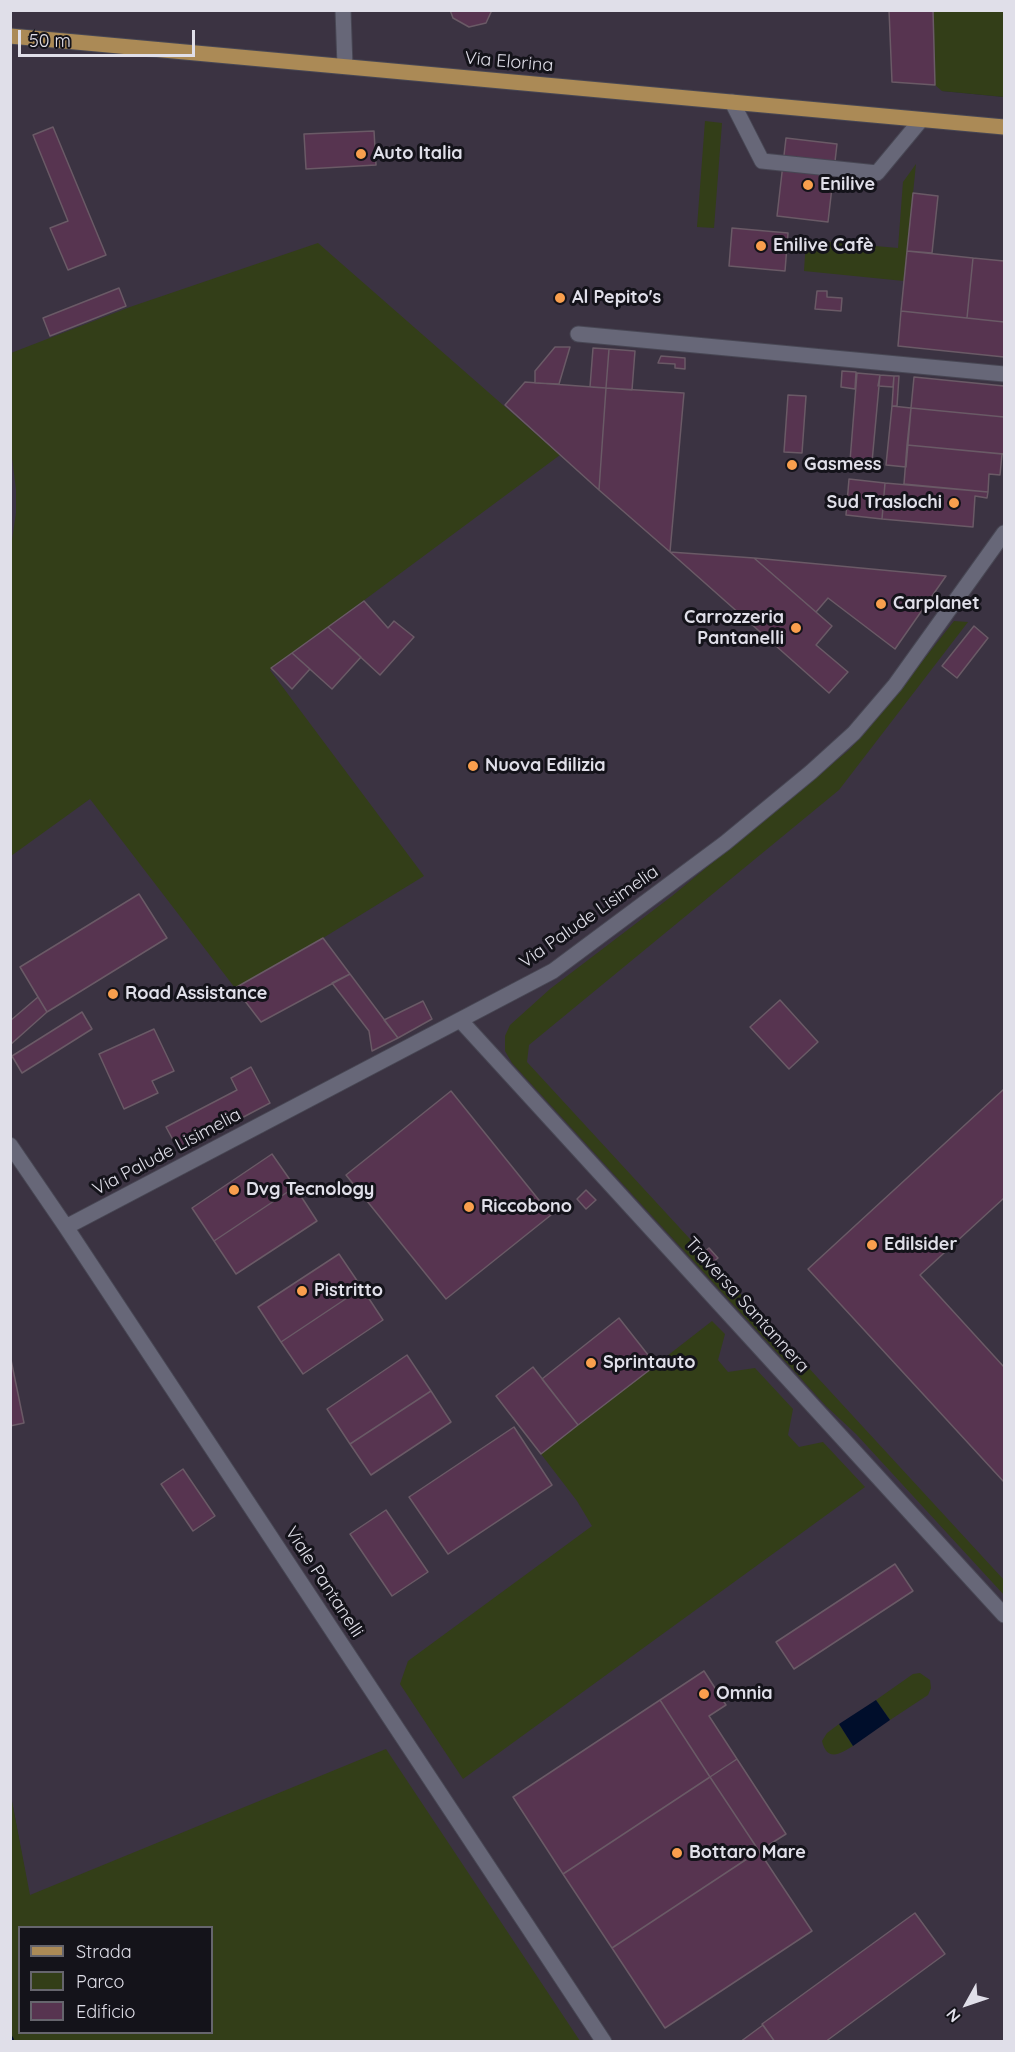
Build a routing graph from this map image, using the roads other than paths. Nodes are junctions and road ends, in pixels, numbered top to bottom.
1 (343, 10) edge
2 (10, 36) edge
3 (345, 66) junction
4 (732, 102) junction
5 (921, 120) junction
6 (1005, 127) edge
7 (578, 334) dead end
8 (1005, 374) edge
9 (1005, 533) edge
10 (461, 1021) junction
11 (10, 1146) edge
12 (66, 1227) junction
13 (1005, 1615) edge
14 (604, 2042) edge

1 - 3 street
2 - 3 main road, Via Elorina
3 - 4 main road, Via Elorina
4 - 5 main road, Via Elorina
4 - 5 street
5 - 6 main road, Via Elorina
7 - 8 street
9 - 10 street, Via Palude Lisimelia
10 - 12 street, Via Palude Lisimelia
10 - 13 street, Traversa Santannera
11 - 12 street, Viale Pantanelli
12 - 14 street, Viale Pantanelli

